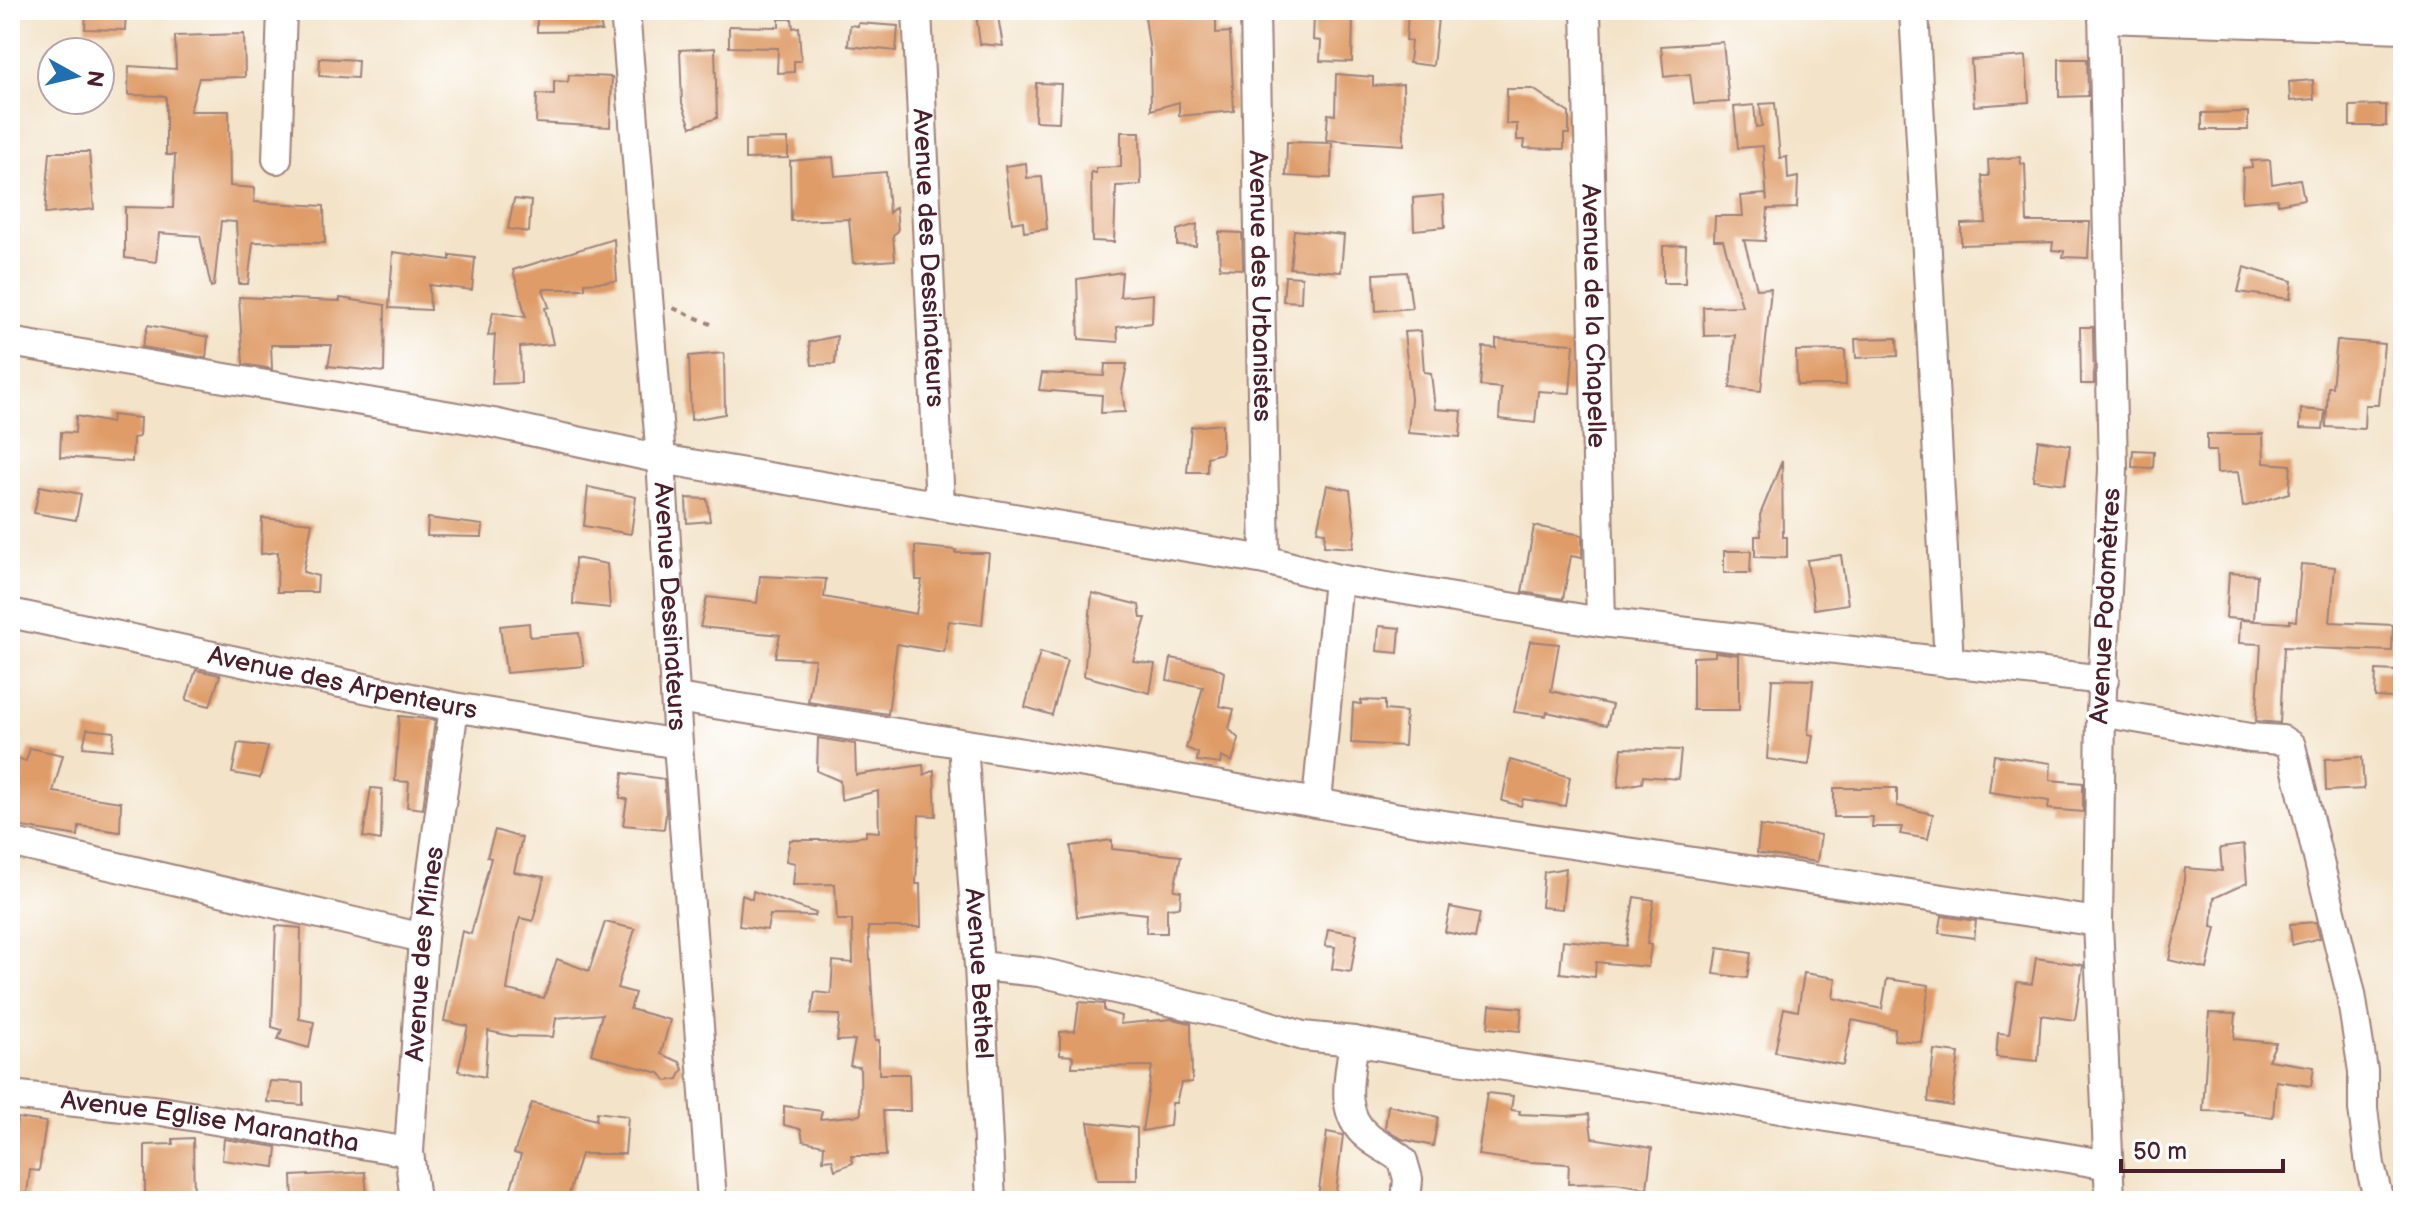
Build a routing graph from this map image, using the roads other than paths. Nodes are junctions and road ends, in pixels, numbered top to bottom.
1 (282, 10) edge
2 (625, 10) edge
3 (917, 10) edge
4 (1255, 10) edge
5 (1586, 10) edge
6 (1914, 10) edge
7 (2103, 14) edge
8 (2403, 28) edge
9 (277, 159) dead end
10 (10, 342) edge
11 (661, 459) junction
12 (940, 506) junction
13 (1265, 560) junction
14 (1338, 579) junction
15 (10, 613) edge
16 (1601, 622) junction
17 (1949, 663) junction
18 (2104, 680) junction
19 (677, 698) junction
20 (454, 707) junction
21 (2101, 712) junction
22 (678, 744) junction
23 (963, 744) junction
24 (1317, 802) junction
25 (10, 842) edge
26 (2098, 922) junction
27 (423, 938) junction
28 (979, 966) junction
29 (1354, 1041) junction
30 (10, 1095) edge
31 (409, 1152) junction
32 (2109, 1165) junction
33 (415, 1201) edge
34 (712, 1201) edge
35 (991, 1201) edge
36 (1406, 1201) edge
37 (2110, 1201) edge
38 (2379, 1201) edge

1 - 9 street
2 - 11 street, Avenue Dessinateurs
3 - 12 street, Avenue des Dessinateurs
4 - 13 street, Avenue des Urbanistes
5 - 16 street, Avenue de la Chapelle
6 - 17 street
7 - 8 street
7 - 18 street, Avenue Podomètres
10 - 11 street
11 - 12 street
11 - 19 street, Avenue Dessinateurs
12 - 13 street
13 - 14 street
14 - 16 street
14 - 24 street
15 - 20 street, Avenue des Arpenteurs
16 - 17 street
17 - 18 street
18 - 21 street, Avenue Podomètres
19 - 22 street, Avenue Dessinateurs
19 - 23 street
20 - 22 street, Avenue des Arpenteurs
20 - 27 street, Avenue des Mines
21 - 26 street, Avenue Podomètres
21 - 38 street
22 - 34 street, Avenue Dessinateurs
23 - 24 street
23 - 28 street, Avenue Bethel
24 - 26 street
25 - 27 street
26 - 32 street, Avenue Podomètres
27 - 31 street, Avenue des Mines
28 - 29 street
28 - 35 street, Avenue Bethel
29 - 32 street
29 - 36 street
30 - 31 street, Avenue Eglise Maranatha
31 - 33 street, Avenue des Mines
32 - 37 street, Avenue Podomètres

